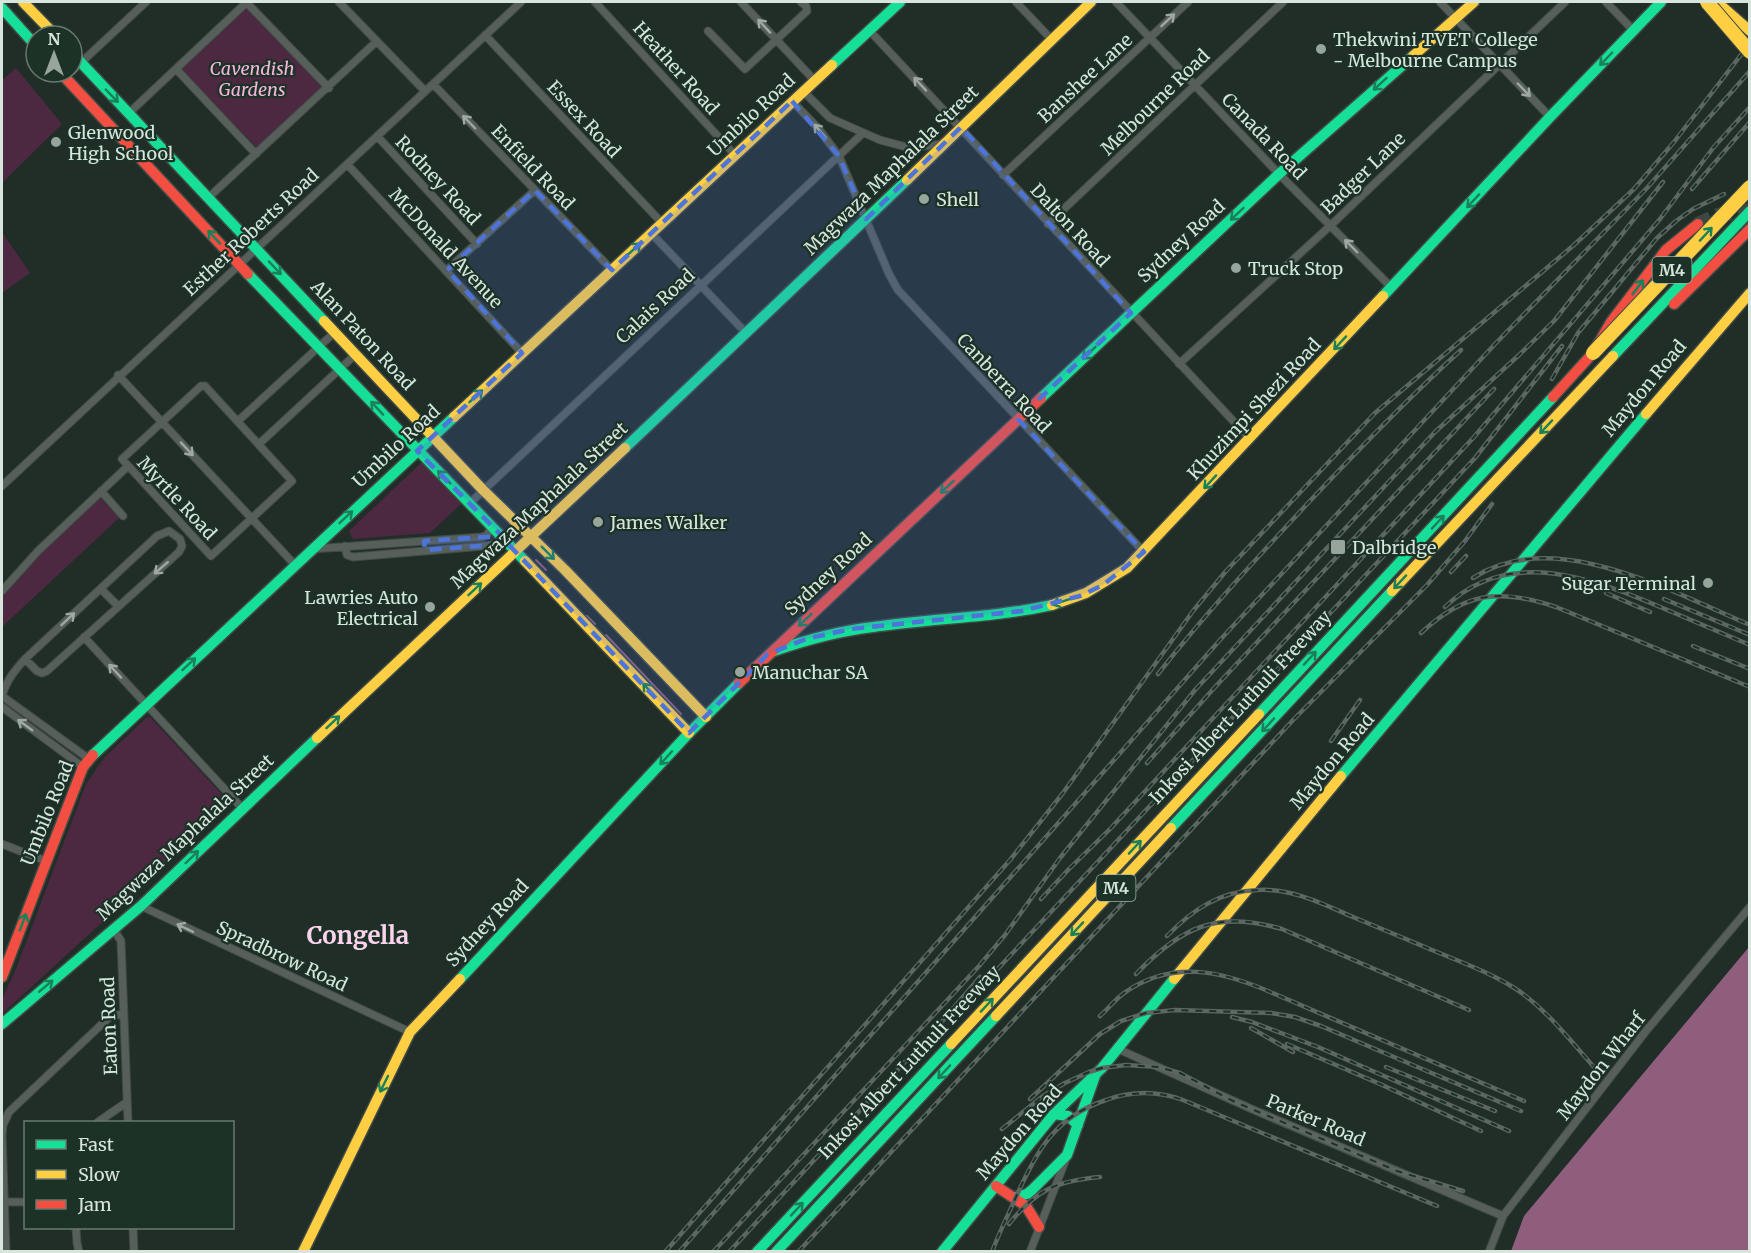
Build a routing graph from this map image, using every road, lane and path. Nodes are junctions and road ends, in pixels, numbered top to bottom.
1 (23, 2) edge
2 (146, 2) edge
3 (247, 2) edge
4 (339, 2) edge
5 (595, 2) edge
6 (741, 2) edge
7 (801, 2) edge
8 (900, 2) edge
9 (1016, 2) edge
10 (1091, 2) edge
11 (1116, 2) edge
12 (1188, 2) edge
13 (1283, 2) edge
14 (1440, 2) edge
15 (1474, 2) edge
16 (1565, 2) edge
17 (1606, 2) edge
18 (1661, 2) edge
19 (1707, 2) edge
20 (1717, 2) edge
21 (516, 3) edge
22 (2, 8) edge
23 (1455, 18) junction
24 (44, 24) edge
25 (869, 30) junction
26 (708, 31) dead end
27 (1634, 31) junction
28 (1749, 31) edge
29 (24, 33) edge
30 (485, 35) junction
31 (1150, 38) junction
32 (777, 40) junction
33 (1052, 40) junction
34 (377, 42) junction
35 (1749, 52) edge
36 (84, 56) edge
37 (1499, 64) junction
38 (176, 69) junction
39 (84, 79) edge
40 (815, 81) junction
41 (84, 84) edge
42 (433, 84) junction
43 (1195, 85) junction
44 (328, 88) junction
45 (425, 91) junction
46 (803, 91) junction
47 (792, 101) junction
48 (129, 113) junction
49 (1550, 117) junction
50 (961, 127) junction
51 (863, 133) junction
52 (377, 136) junction
53 (942, 144) junction
54 (256, 154) junction
55 (735, 155) junction
56 (839, 156) junction
57 (347, 164) junction
58 (1279, 174) junction
59 (1003, 175) junction
60 (1749, 187) edge
61 (535, 190) junction
62 (208, 198) junction
63 (1749, 211) edge
64 (866, 219) junction
65 (662, 223) junction
66 (1048, 224) junction
67 (1698, 224) tunnel mouth
68 (1330, 226) junction
69 (1749, 230) edge
70 (651, 233) junction
71 (477, 244) junction
72 (256, 247) junction
73 (238, 263) junction
74 (447, 270) junction
75 (612, 270) junction
76 (700, 285) junction
77 (1392, 288) junction
78 (1749, 293) edge
79 (1131, 313) junction
80 (335, 332) junction
81 (747, 334) junction
82 (318, 347) junction
83 (522, 353) junction
84 (1593, 353) junction
85 (356, 354) junction
86 (1179, 364) junction
87 (340, 369) junction
88 (118, 375) junction
89 (1586, 385) junction
90 (1018, 419) junction
91 (238, 421) junction
92 (162, 422) junction
93 (433, 436) junction
94 (1250, 439) junction
95 (259, 444) junction
96 (417, 451) junction
97 (127, 467) junction
98 (2, 486) edge
99 (483, 490) junction
100 (100, 491) junction
101 (470, 503) junction
102 (123, 516) dead end
103 (252, 519) junction
104 (492, 526) junction
105 (531, 536) junction
106 (424, 541) junction
107 (407, 542) junction
108 (345, 546) junction
109 (512, 548) junction
110 (312, 549) junction
111 (425, 550) junction
112 (408, 551) junction
113 (1144, 552) junction
114 (295, 565) junction
115 (101, 589) junction
116 (2, 591) edge
117 (118, 606) junction
118 (614, 623) junction
119 (599, 636) junction
120 (84, 637) junction
121 (768, 654) junction
122 (26, 659) junction
123 (2, 696) edge
124 (146, 704) junction
125 (2, 707) edge
126 (706, 717) junction
127 (51, 732) junction
128 (689, 733) junction
129 (46, 740) junction
130 (86, 763) junction
131 (242, 808) junction
132 (2, 844) edge
133 (46, 861) junction
134 (141, 906) junction
135 (1749, 907) edge
136 (114, 930) junction
137 (2, 977) edge
138 (123, 1014) junction
139 (2, 1024) edge
140 (410, 1032) junction
141 (1118, 1048) junction
142 (1096, 1073) junction
143 (127, 1102) junction
144 (1054, 1114) junction
145 (99, 1121) edge
146 (128, 1121) edge
147 (1078, 1125) junction
148 (1068, 1155) junction
149 (996, 1186) junction
150 (1016, 1197) junction
151 (4, 1202) junction
152 (24, 1202) edge
153 (1503, 1216) junction
154 (1039, 1227) junction
155 (76, 1229) edge
156 (133, 1229) edge
157 (6, 1251) edge
158 (79, 1251) edge
159 (134, 1251) edge
160 (303, 1251) edge
161 (757, 1251) edge
162 (776, 1251) edge
163 (942, 1251) edge
164 (1030, 1251) edge
165 (1489, 1251) edge

1 - 24 main road
2 - 36 street
3 - 38 street
3 - 44 street
4 - 34 street
5 - 55 street, Heather Road
32 -> 6 street
7 - 32 street
8 - 25 main road, Umbilo Road
9 - 33 street
10 - 33 main road, Magwaza Maphalala Street
11 - 31 street, Canada Road
31 -> 12 street, Banshee Lane
13 - 43 street, Melbourne Road
14 - 23 street
15 - 23 main road, Sydney Road
16 - 37 street, Badger Lane
17 - 27 street
18 - 27 main road, Khuzimpi Shezi Road
19 - 35 main road, bridge
20 - 28 main road
21 - 30 street, Esther Roberts Road
22 - 29 main road
23 - 37 street
23 -> 58 main road, Sydney Road
25 - 40 main road, Umbilo Road
50 -> 25 street, Dalton Road
26 - 32 street
27 -> 49 main road, Khuzimpi Shezi Road
30 - 42 street, Esther Roberts Road
30 - 65 street, Essex Road
31 - 43 street, Canada Road
31 - 59 street, Banshee Lane
32 - 40 street
33 - 50 main road, Magwaza Maphalala Street
34 - 44 street
34 - 45 street
37 -> 49 street
37 - 68 street, Badger Lane
38 - 48 street
38 - 54 street
39 -> 48 main road, Alan Paton Road
40 - 46 main road, Umbilo Road
73 -> 41 main road
42 - 45 street, Esther Roberts Road
61 -> 42 street, Enfield Road
43 - 58 street, Canada Road
43 - 66 street, Melbourne Road
44 - 54 street
45 - 52 street, Esther Roberts Road
46 - 47 main road, Umbilo Road
46 - 51 street
47 - 55 main road, Umbilo Road
56 -> 47 street, Canberra Road
48 - 62 main road, Alan Paton Road
49 -> 77 main road, Khuzimpi Shezi Road
50 - 53 main road, Magwaza Maphalala Street
50 - 59 street, Dalton Road
51 - 53 street
51 - 56 street, Calais Road
52 - 57 street, Esther Roberts Road
52 - 71 street, Rodney Road
53 - 64 main road, Magwaza Maphalala Street
54 - 62 street
55 - 65 main road, Umbilo Road
56 - 64 street, Canberra Road
56 - 76 street, Calais Road
57 - 72 street, Esther Roberts Road
57 - 74 street, McDonald Avenue
58 - 68 street, Canada Road
58 -> 79 main road, Sydney Road
59 - 66 street, Dalton Road
84 -> 60 main road, Inkosi Albert Luthuli Freeway / M4, bridge
61 - 71 street
61 - 75 street, Enfield Road
62 - 72 main road, Alan Paton Road
63 - 89 main road, Inkosi Albert Luthuli Freeway / M4
64 - 81 main road, Magwaza Maphalala Street
64 - 90 street, Canberra Road
65 - 70 main road, Umbilo Road
66 - 79 street, Dalton Road
84 -> 67 main road
77 -> 68 street, Canada Road
68 - 86 street, Badger Lane
69 - 89 main road
75 -> 70 main road, Umbilo Road
70 - 76 street
71 - 74 street
72 - 73 street, Esther Roberts Road
72 -> 80 main road, Alan Paton Road
73 - 82 main road
73 - 88 street, Esther Roberts Road
74 - 83 street, McDonald Avenue
75 - 83 main road, Umbilo Road
76 - 81 street
76 - 99 street, Calais Road
77 -> 94 main road, Khuzimpi Shezi Road
78 - 141 main road, Maydon Road
79 - 86 street, Dalton Road
79 -> 90 main road, Sydney Road
80 - 82 street
80 - 85 main road, Alan Paton Road
81 - 105 main road, Magwaza Maphalala Street
82 - 87 main road
82 - 91 street
93 -> 83 main road, Umbilo Road
161 -> 84 main road, Inkosi Albert Luthuli Freeway / M4
85 - 87 street
85 - 93 main road, Alan Paton Road
86 - 94 street, Dalton Road
87 - 95 street
96 -> 87 main road
88 - 92 street
88 - 98 street, Esther Roberts Road
89 -> 162 main road, Inkosi Albert Luthuli Freeway / M4
90 - 113 street, Canberra Road
90 -> 121 main road, Sydney Road
91 - 92 street, Myrtle Road
91 - 95 street, Myrtle Road
92 - 97 street, Myrtle Road
92 -> 103 street
93 - 96 main road, Umbilo Road
93 - 99 main road, Alan Paton Road
94 -> 113 main road, Khuzimpi Shezi Road
95 - 103 street, Myrtle Road
101 -> 96 main road
110 -> 96 main road, Umbilo Road
97 - 100 street
97 - 103 street, Myrtle Road
99 - 101 street, Calais Road
99 - 105 main road, Alan Paton Road
100 - 102 street
100 - 116 street
101 - 104 main road
103 - 114 street
104 - 106 street
104 - 109 main road
105 - 109 main road, Magwaza Maphalala Street
105 -> 118 main road, Alan Paton Road
106 - 107 street
106 - 111 street
107 - 108 street
107 - 112 street
108 - 110 street
108 - 112 street
109 - 111 street
109 - 119 main road
131 -> 109 main road, Magwaza Maphalala Street
110 - 114 main road, Umbilo Road
111 - 112 street
113 -> 121 main road, Khuzimpi Shezi Road
124 -> 114 main road, Umbilo Road
115 - 117 street
115 -> 117 street
122 -> 115 street
117 - 120 street
118 - 119 main road
118 - 126 main road, Alan Paton Road
128 -> 119 main road
120 - 122 street
124 -> 120 street
121 - 126 main road, Sydney Road
122 - 123 street
123 - 127 street
124 - 130 main road, Umbilo Road
124 - 131 street
129 -> 125 street
126 - 128 main road, Sydney Road
127 - 129 street
127 - 130 street
128 -> 140 main road, Sydney Road
129 - 130 street
130 - 133 main road, Umbilo Road
134 -> 131 main road, Magwaza Maphalala Street
132 - 133 street
137 -> 133 main road, Umbilo Road
134 - 136 main road, Magwaza Maphalala Street
140 -> 134 street, Spradbrow Road
135 - 153 street, Maydon Wharf
136 - 138 street, Eaton Road
139 -> 136 main road, Magwaza Maphalala Street
138 - 143 street, Eaton Road
138 - 151 street
140 -> 160 main road, Sydney Road
141 - 142 main road, Maydon Road
141 - 153 street, Parker Road
142 - 144 main road, Maydon Road
142 - 147 main road
143 - 145 street
143 - 146 street, Eaton Road
144 - 147 main road
144 - 149 main road, Maydon Road
147 - 148 main road
148 - 150 main road
148 - 154 street
149 - 150 main road
149 - 163 main road, Maydon Road
150 - 154 main road
151 - 152 street
151 - 157 street
153 - 165 street, Maydon Wharf
154 - 164 street
155 - 158 street
156 - 159 street

